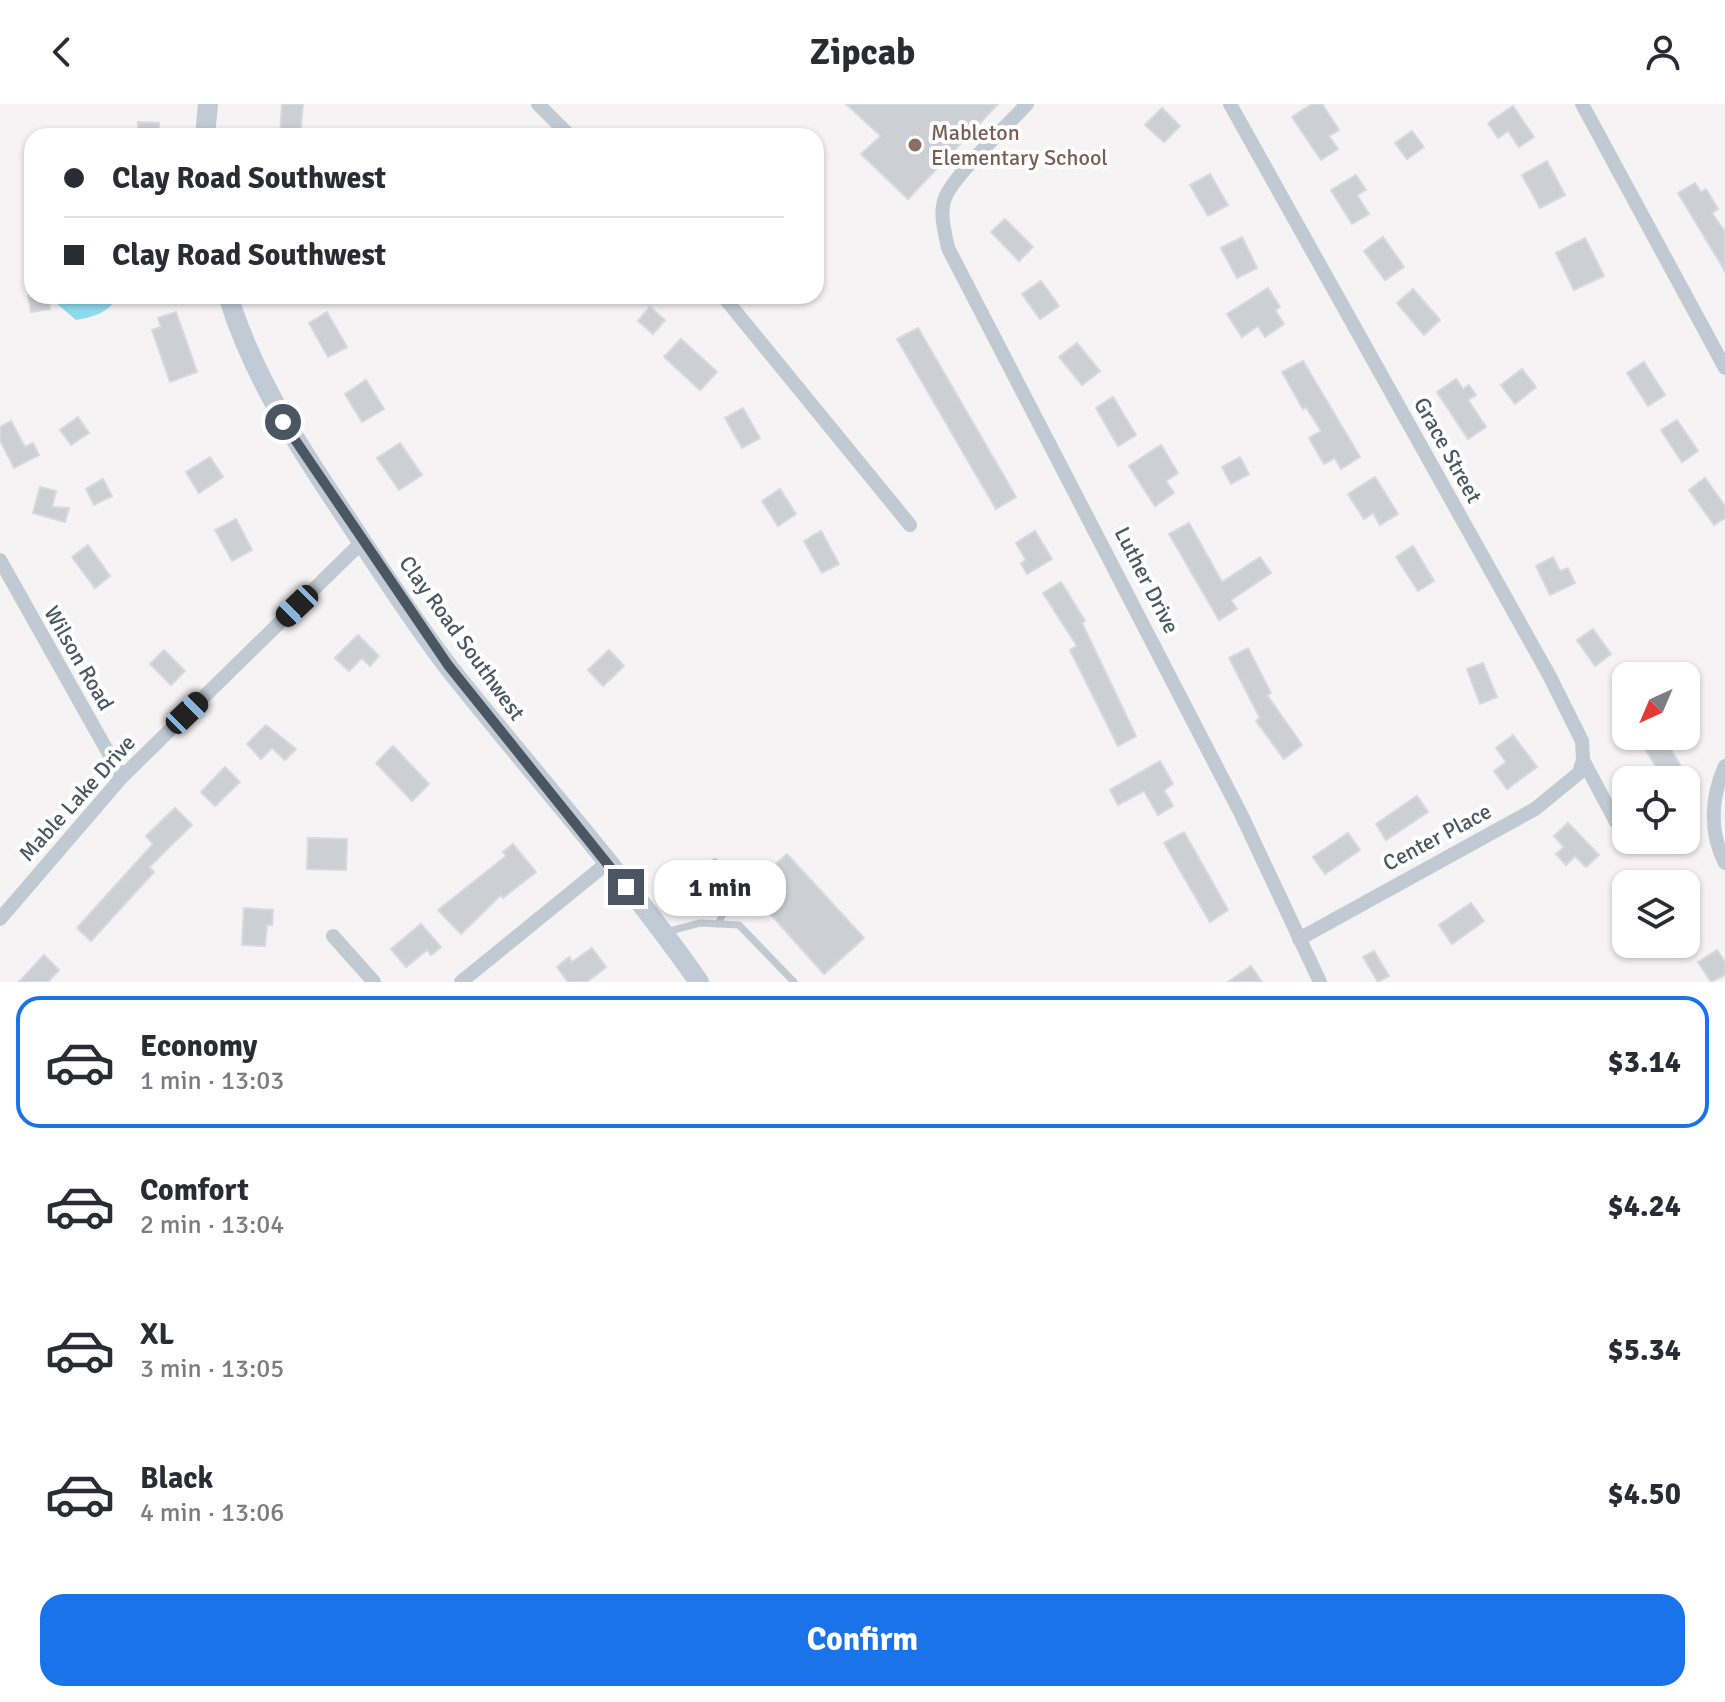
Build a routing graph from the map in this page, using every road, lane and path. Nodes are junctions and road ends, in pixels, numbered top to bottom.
1 (208, 104) edge
2 (538, 104) edge
3 (1027, 104) edge
4 (1230, 104) edge
5 (1582, 104) edge
6 (206, 128) edge
7 (562, 128) edge
8 (230, 304) edge
9 (730, 304) edge
10 (1725, 368) edge
11 (910, 525) dead end
12 (362, 542) junction
13 (0, 560) edge
14 (1583, 760) junction
15 (1725, 766) edge
16 (122, 777) junction
17 (1612, 814) edge
18 (715, 862) dead end
19 (1725, 863) edge
20 (606, 864) junction
21 (0, 919) edge
22 (718, 924) junction
23 (664, 933) junction
24 (333, 936) dead end
25 (1299, 939) junction
26 (374, 982) edge
27 (461, 982) edge
28 (699, 982) edge
29 (794, 982) edge
30 (1320, 982) edge

1 - 6 street
2 - 7 street
3 - 25 street, Luther Drive
4 - 14 street, Grace Street
5 - 10 street
8 - 12 street, Clay Road Southwest
9 - 11 street
12 - 16 street, Mable Lake Drive
12 - 20 street, Clay Road Southwest
13 - 16 street, Wilson Road
14 - 17 street, Grace Street
14 - 25 street, Center Place
15 - 19 street
16 - 21 street, Mable Lake Drive
18 - 22 lane
20 - 23 street, Clay Road Southwest
20 - 27 street
22 - 23 lane
22 - 29 lane
23 - 28 street, Clay Road Southwest
24 - 26 street
25 - 30 street, Luther Drive

